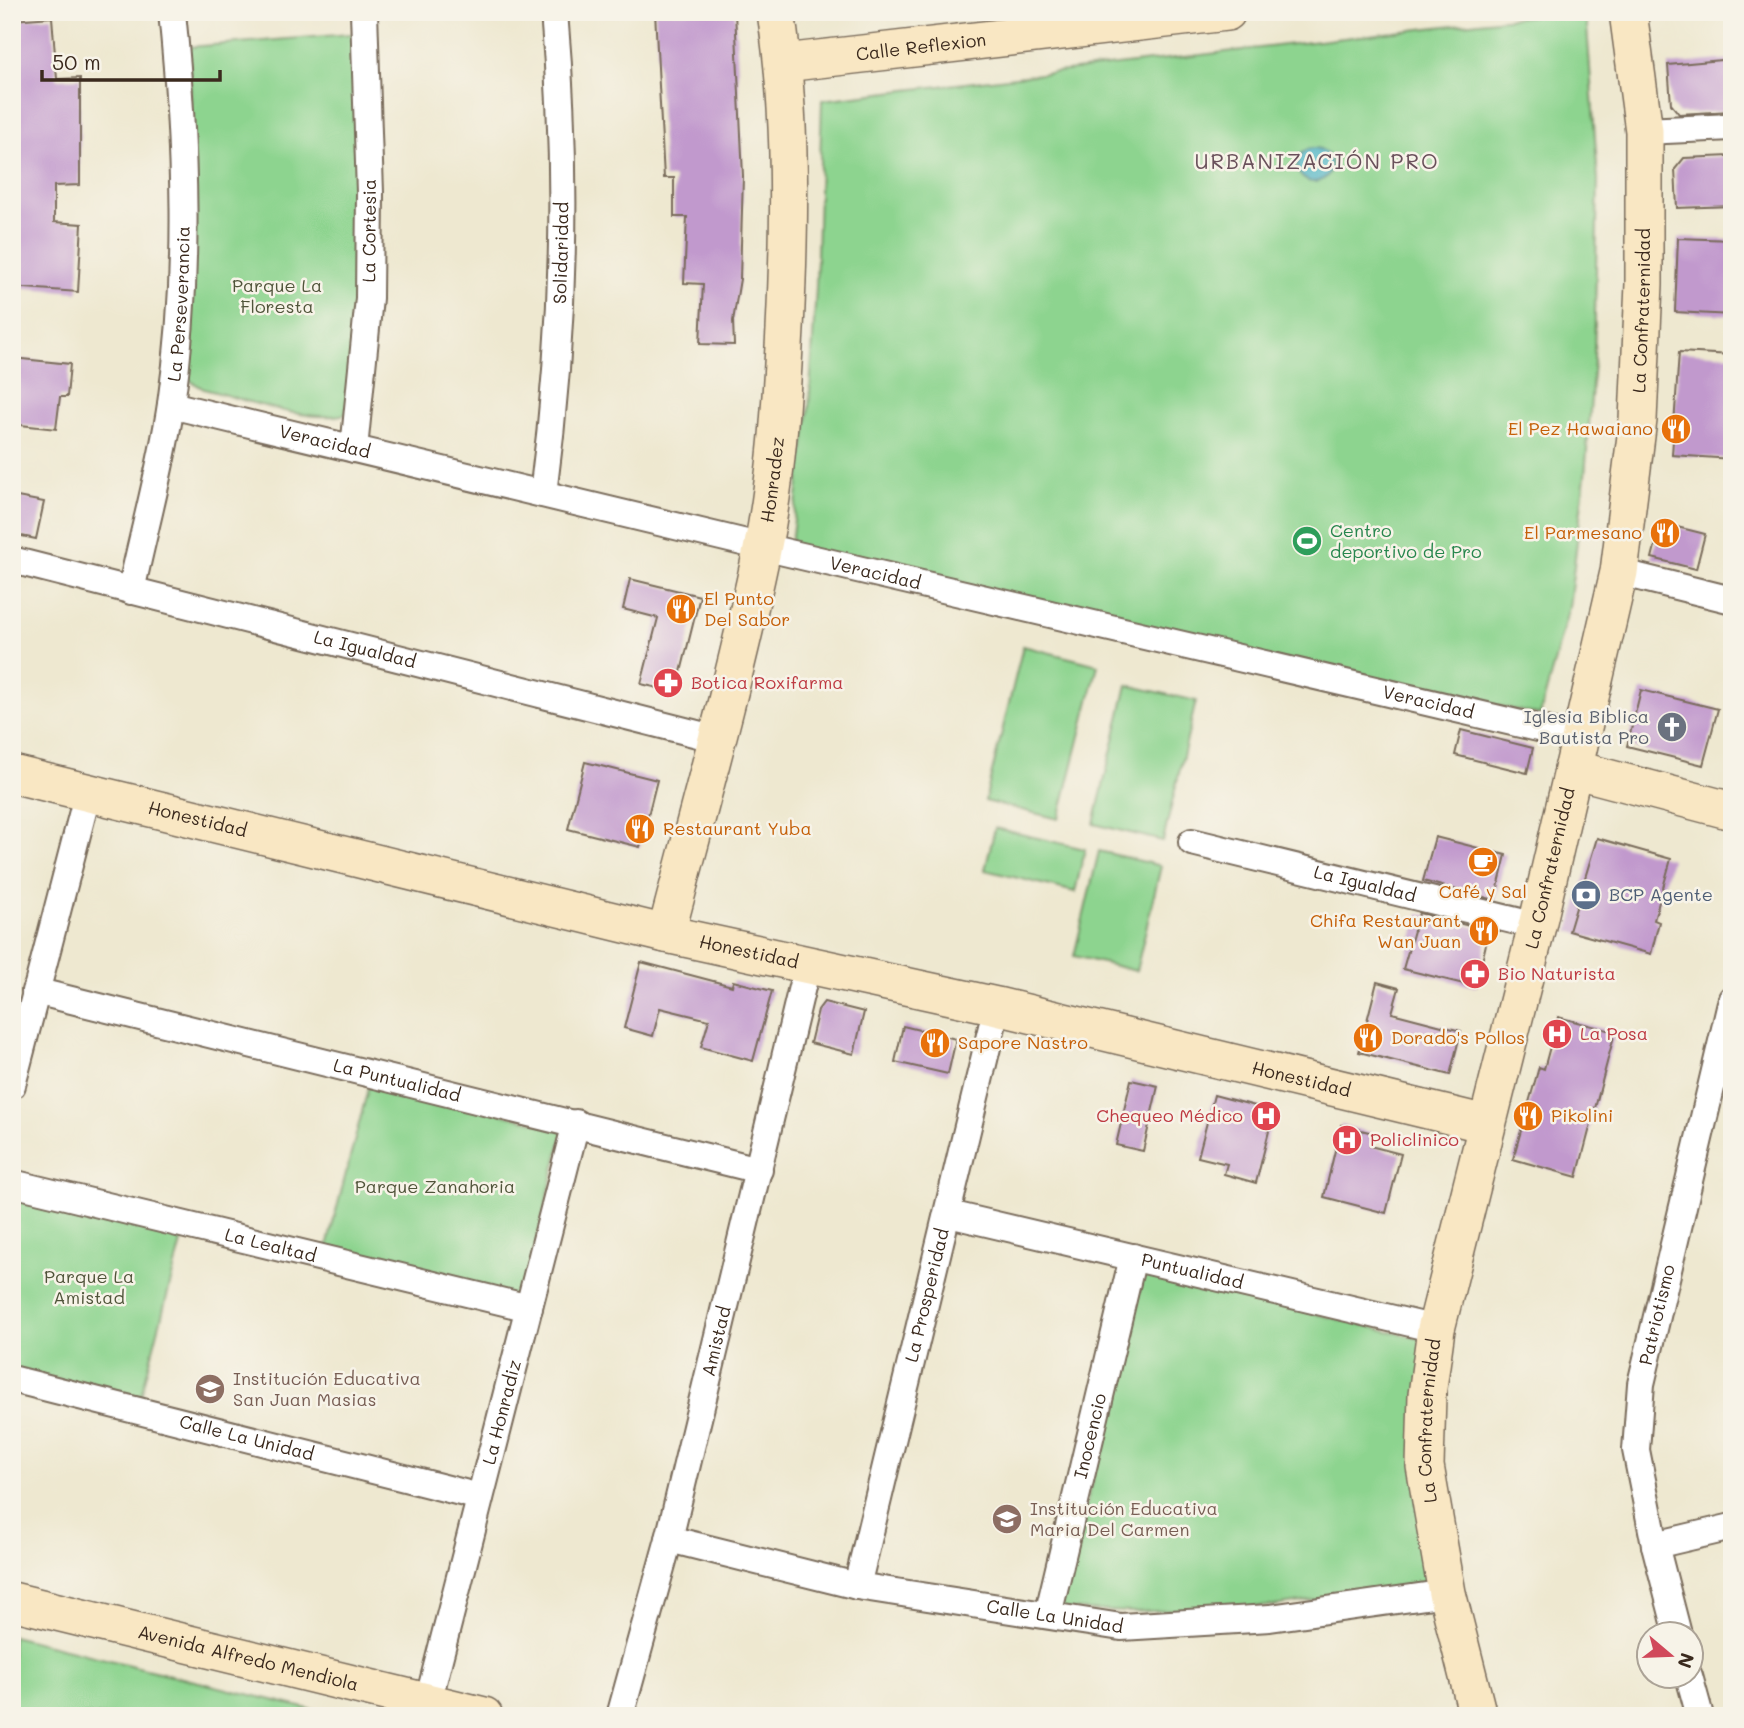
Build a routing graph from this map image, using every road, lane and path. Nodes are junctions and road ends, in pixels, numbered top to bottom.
1 (172, 12) edge
2 (365, 12) edge
3 (554, 12) edge
4 (776, 12) edge
5 (1227, 12) edge
6 (1628, 12) edge
7 (784, 63) junction
8 (1732, 127) edge
9 (1644, 131) junction
10 (171, 405) junction
11 (354, 449) junction
12 (543, 494) junction
13 (763, 547) junction
14 (12, 560) edge
15 (1619, 572) junction
16 (131, 591) junction
17 (1732, 600) edge
18 (718, 739) junction
19 (1577, 753) junction
20 (12, 774) edge
21 (88, 792) junction
22 (1732, 811) edge
23 (1192, 842) dead end
24 (1537, 926) junction
25 (666, 934) junction
26 (807, 966) junction
27 (35, 991) junction
28 (1731, 1003) edge
29 (997, 1006) junction
30 (12, 1084) edge
31 (576, 1123) junction
32 (1486, 1124) junction
33 (759, 1170) junction
34 (12, 1183) edge
35 (949, 1214) junction
36 (1133, 1258) junction
37 (529, 1308) junction
38 (1436, 1329) junction
39 (12, 1379) edge
40 (480, 1497) junction
41 (1732, 1527) edge
42 (669, 1539) junction
43 (1655, 1545) junction
44 (857, 1586) junction
45 (1447, 1593) junction
46 (12, 1601) edge
47 (1048, 1615) junction
48 (1675, 1620) edge
49 (1693, 1690) edge
50 (428, 1702) junction
51 (484, 1716) edge
52 (620, 1716) edge
53 (1478, 1716) edge
54 (1700, 1716) edge

1 - 10 street, La Perseverancia
2 - 11 street, La Cortesia
3 - 12 street, Solidaridad
4 - 7 street, Honradez
5 - 7 street, Calle Reflexion
6 - 9 street, La Confraternidad
7 - 13 street, Honradez
8 - 9 street
9 - 15 street, La Confraternidad
10 - 11 street, Veracidad
10 - 16 street, La Perseverancia
11 - 12 street, Veracidad
12 - 13 street, Veracidad
13 - 18 street, Honradez
13 - 19 street, Veracidad
14 - 16 street, La Igualdad
15 - 17 street
15 - 19 street, La Confraternidad
16 - 18 street, La Igualdad
18 - 25 street, Honradez
19 - 22 street
19 - 24 street, La Confraternidad
20 - 21 street, Honestidad
21 - 25 street, Honestidad
21 - 27 street
23 - 24 street, La Igualdad
24 - 32 street, La Confraternidad
25 - 26 street, Honestidad
26 - 29 street, Honestidad
26 - 33 street, Amistad
27 - 30 street
27 - 31 street, La Puntualidad
28 - 43 street, Patriotismo
29 - 32 street, Honestidad
29 - 35 street, La Prosperidad
31 - 33 street, La Puntualidad
31 - 37 street, La Honradiz
32 - 38 street, La Confraternidad
33 - 42 street, Amistad
34 - 37 street, La Lealtad
35 - 36 street, Puntualidad
35 - 44 street, La Prosperidad
36 - 38 street, Puntualidad
36 - 47 street, Inocencio
37 - 40 street, La Honradiz
38 - 45 street, La Confraternidad
39 - 40 street, Calle La Unidad
40 - 50 street, La Honradiz
41 - 43 street
42 - 44 street, Calle La Unidad
42 - 52 street, Amistad
43 - 48 street, Patriotismo
44 - 47 street, Calle La Unidad
45 - 47 street, Calle La Unidad
45 - 53 street, La Confraternidad
46 - 50 street, Avenida Alfredo Mendiola
49 - 54 street
50 - 51 street, Avenida Alfredo Mendiola

